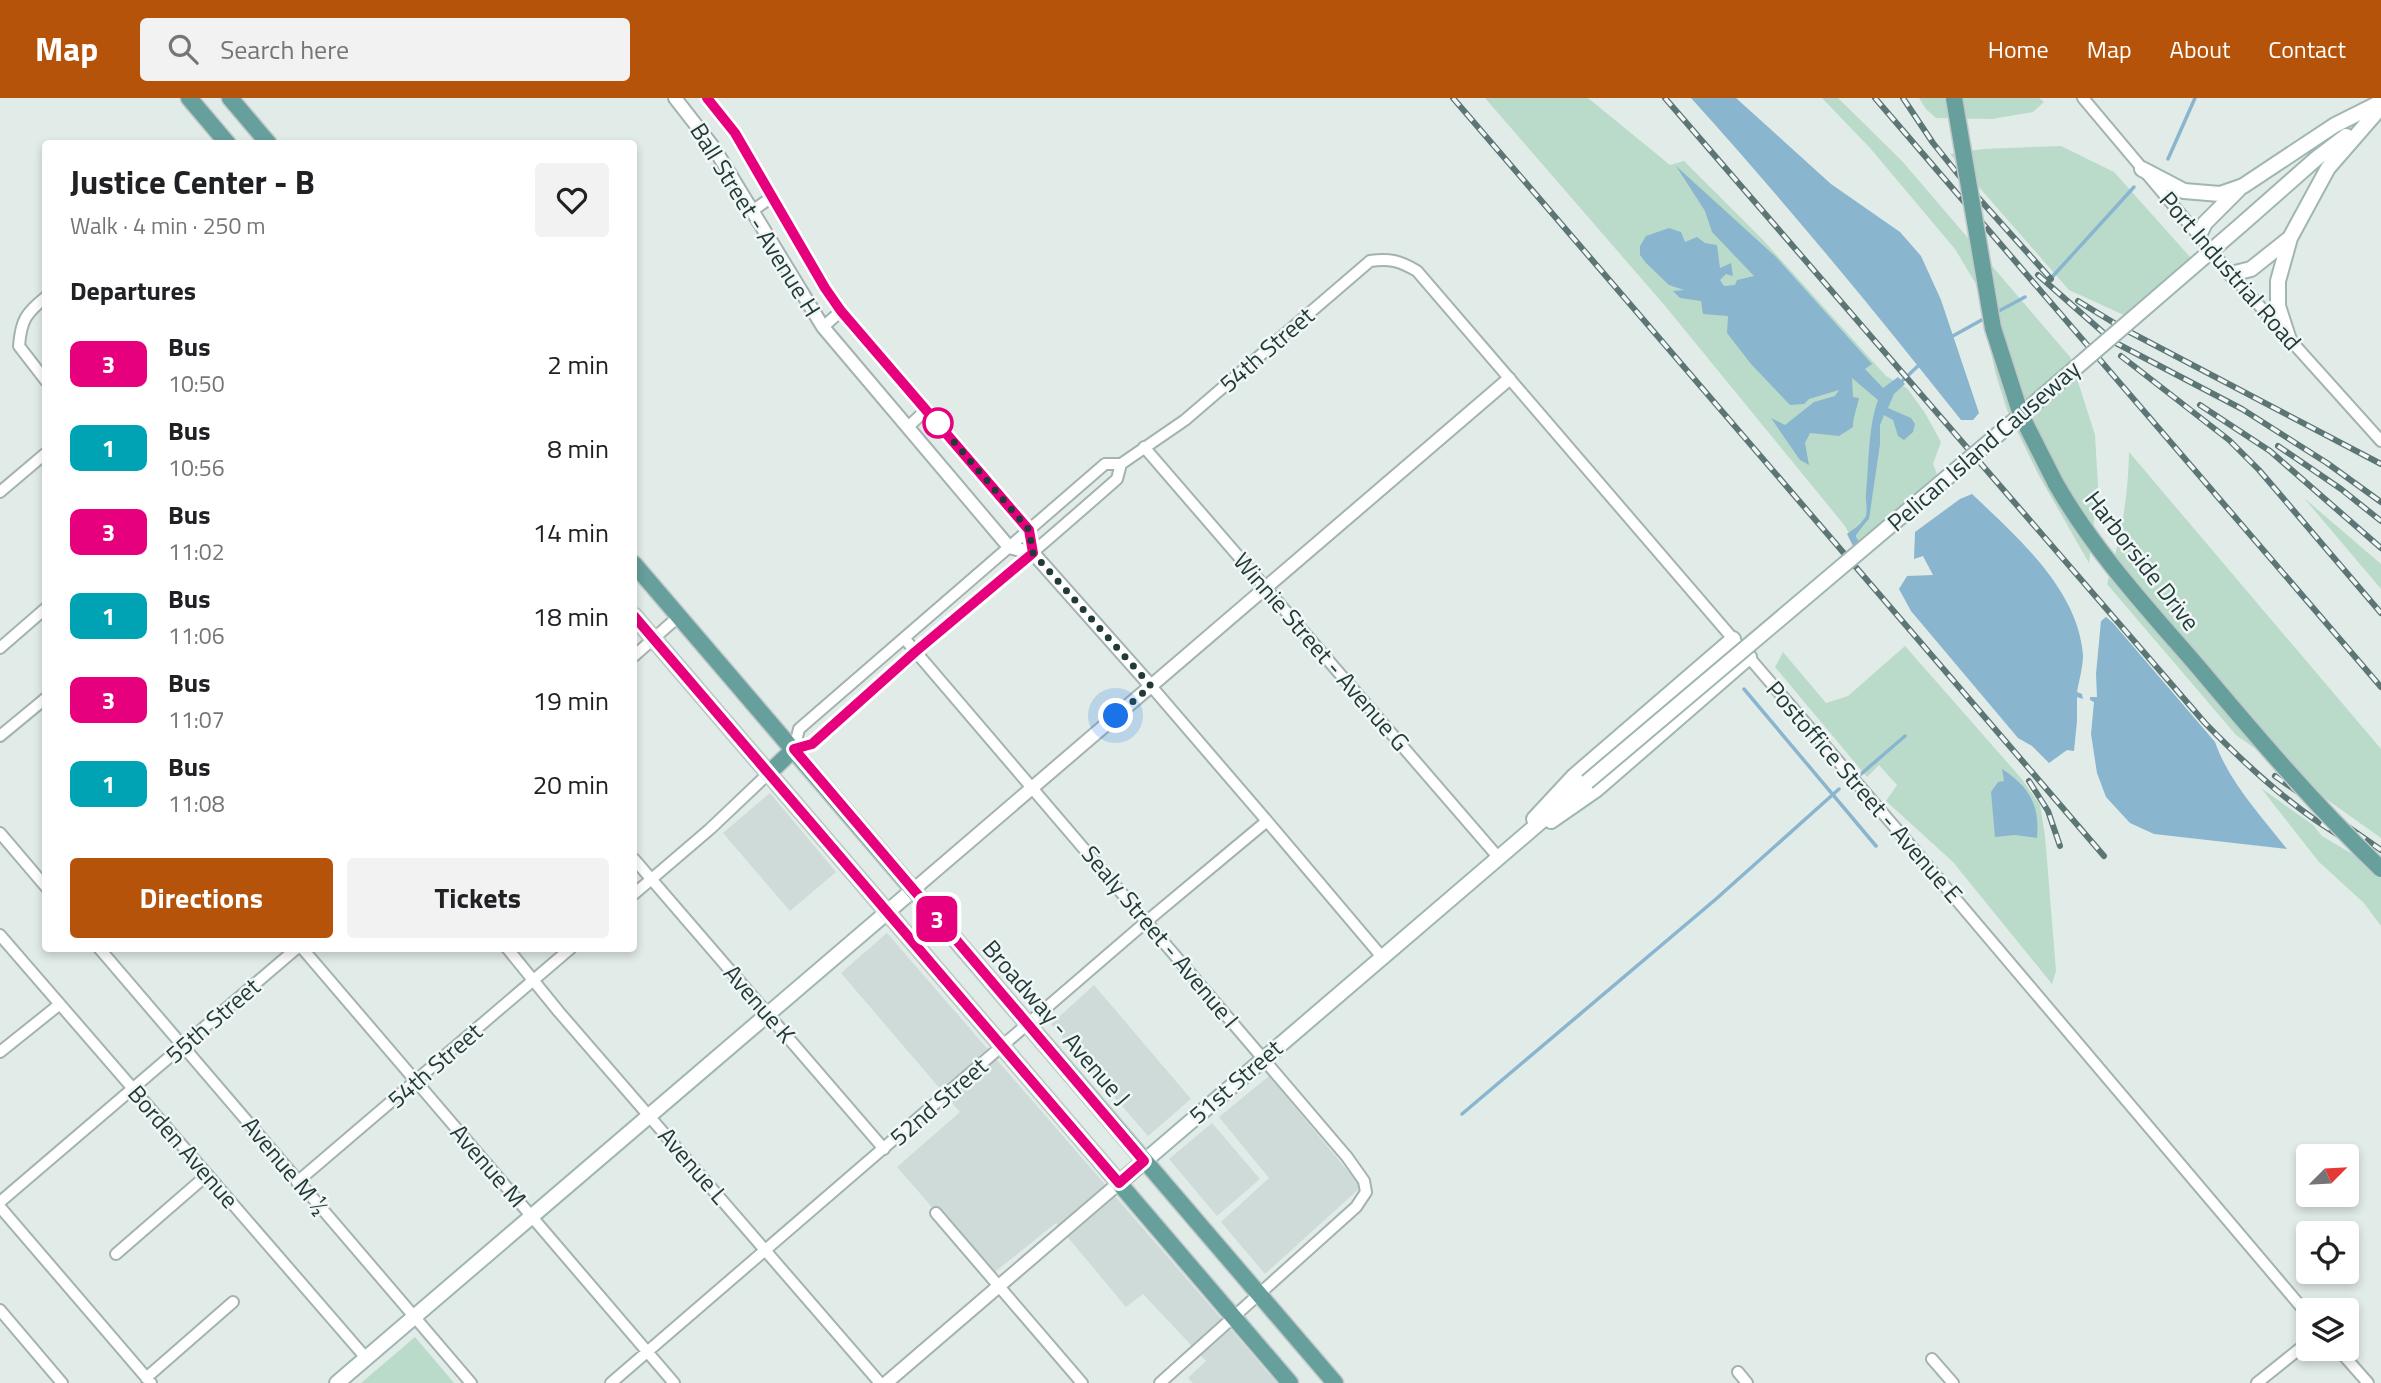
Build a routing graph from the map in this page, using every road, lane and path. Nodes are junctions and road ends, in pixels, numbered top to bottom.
1 (189, 98) edge
2 (230, 98) edge
3 (674, 98) edge
4 (707, 98) edge
5 (1954, 98) edge
6 (2083, 98) edge
7 (2379, 108) edge
8 (225, 140) edge
9 (266, 140) edge
10 (2142, 169) junction
11 (2243, 186) junction
12 (772, 197) junction
13 (752, 211) junction
14 (2199, 235) junction
15 (2290, 238) junction
16 (1417, 271) joint
17 (2231, 274) junction
18 (42, 300) edge
19 (841, 311) junction
20 (823, 327) junction
21 (2289, 340) junction
22 (42, 376) edge
23 (1509, 379) junction
24 (926, 410) junction
25 (2021, 415) junction
26 (909, 426) junction
27 (2381, 441) edge
28 (1144, 447) junction
29 (42, 456) edge
30 (1121, 464) junction
31 (0, 492) edge
32 (1029, 530) junction
33 (1009, 547) junction
34 (1033, 553) junction
35 (637, 568) edge
36 (1265, 588) junction
37 (42, 611) edge
38 (678, 617) junction
39 (637, 620) edge
40 (904, 638) junction
41 (653, 639) junction
42 (1733, 639) junction
43 (0, 648) edge
44 (915, 652) junction
45 (637, 653) edge
46 (1749, 657) junction
47 (1151, 686) junction
48 (42, 701) edge
49 (0, 737) edge
50 (794, 749) junction
51 (769, 773) junction
52 (1587, 782) joint
53 (1033, 787) junction
54 (1266, 821) junction
55 (0, 834) edge
56 (1517, 841) junction
57 (1498, 858) junction
58 (637, 863) edge
59 (2381, 869) edge
60 (651, 879) junction
61 (42, 882) edge
62 (913, 890) junction
63 (637, 891) edge
64 (887, 913) junction
65 (1147, 921) junction
66 (0, 935) edge
67 (102, 952) edge
68 (294, 952) edge
69 (302, 952) edge
70 (510, 952) edge
71 (567, 952) edge
72 (1382, 957) junction
73 (534, 981) junction
74 (60, 1004) junction
75 (768, 1014) junction
76 (1028, 1025) junction
77 (183, 1046) junction
78 (1002, 1047) junction
79 (0, 1052) edge
80 (1263, 1058) junction
81 (416, 1082) junction
82 (134, 1089) junction
83 (649, 1116) junction
84 (884, 1149) junction
85 (1144, 1161) junction
86 (207, 1175) junction
87 (298, 1182) junction
88 (1119, 1183) junction
89 (0, 1202) edge
90 (0, 1208) edge
91 (936, 1213) dead end
92 (531, 1217) junction
93 (766, 1250) junction
94 (116, 1254) dead end
95 (1000, 1287) junction
96 (1259, 1296) junction
97 (2296, 1301) edge
98 (233, 1302) dead end
99 (0, 1310) edge
100 (415, 1317) junction
101 (1234, 1318) junction
102 (647, 1352) junction
103 (2296, 1352) edge
104 (366, 1358) junction
105 (1933, 1359) dead end
106 (2349, 1361) edge
107 (1738, 1372) dead end
108 (149, 1380) edge
109 (62, 1383) edge
110 (337, 1383) edge
111 (471, 1383) edge
112 (611, 1383) edge
113 (674, 1383) edge
114 (880, 1383) edge
115 (886, 1383) edge
116 (1082, 1383) edge
117 (1160, 1383) edge
118 (1290, 1383) edge
119 (1335, 1383) edge
120 (1747, 1383) edge
121 (1953, 1383) edge
122 (2257, 1383) edge
123 (2368, 1383) edge

1 - 8 main road
2 - 9 main road
3 - 13 street, Ball Street - Avenue H
4 - 12 street, Ball Street - Avenue H
5 - 25 main road, Harborside Drive, bridge
6 - 10 street, Port Industrial Road
7 - 11 main road
7 - 15 main road
7 - 25 main road, Pelican Island Causeway, bridge
10 - 11 main road
10 - 14 street, Port Industrial Road
11 - 14 main road
12 - 13 street
12 - 19 street, Ball Street - Avenue H
13 - 20 street, Ball Street - Avenue H
14 - 17 street, Port Industrial Road
15 - 17 main road
15 - 21 main road
16 - 23 street, Postoffice Street - Avenue E
16 - 28 street, 54th Street
17 - 21 street, Port Industrial Road
18 - 22 street
19 - 20 street
19 - 24 street, Ball Street - Avenue H
20 - 26 street, Ball Street - Avenue H
21 - 27 street, Port Industrial Road
23 - 36 street
23 - 42 street, Postoffice Street - Avenue E
24 - 26 street
24 - 32 street, Ball Street - Avenue H
25 - 52 main road, Pelican Island Causeway, bridge
25 - 59 main road, Harborside Drive, bridge
26 - 33 street, Ball Street - Avenue H
28 - 30 street, 54th Street
28 - 36 street, Winnie Street - Avenue G
29 - 31 street
30 - 32 street, 54th Street
30 - 34 street, 54th Street
32 - 33 street, 54th Street
32 - 34 street
33 - 34 street
33 - 40 street, 54th Street
34 - 44 street, 54th Street
34 - 47 street
35 - 38 main road, Broadway - Avenue J
36 - 47 street
36 - 57 street, Winnie Street - Avenue G
37 - 43 street
38 - 41 street
38 - 50 main road, Broadway - Avenue J
39 - 41 main road
40 - 44 street, Sealy Street - Avenue I
40 - 50 street, 54th Street
41 - 45 street
41 - 51 main road
42 - 46 street, Postoffice Street - Avenue E
42 - 56 main road
44 - 50 street, 54th Street
44 - 53 street, Sealy Street - Avenue I
46 - 56 main road
46 - 97 street, Postoffice Street - Avenue E
47 - 53 street
47 - 54 street
48 - 49 street
50 - 51 main road
50 - 62 main road, Broadway - Avenue J
51 - 60 street
51 - 64 main road
52 - 56 main road, 51st Street
53 - 62 street
53 - 65 street, Sealy Street - Avenue I
54 - 65 street, 52nd Street
54 - 72 street
55 - 61 street
56 - 57 main road, 51st Street
57 - 72 main road, 51st Street
58 - 60 street, Avenue K
60 - 63 street
60 - 75 street, Avenue K
62 - 64 main road
62 - 76 main road, Broadway - Avenue J
64 - 75 main road
64 - 78 main road
65 - 76 street, 52nd Street
65 - 80 street, Sealy Street - Avenue I
66 - 74 street, Borden Avenue
67 - 77 street, Avenue M ½
68 - 77 street, 55th Street
69 - 81 street, Avenue M
70 - 73 street, Avenue L
71 - 73 street, 54th Street
72 - 80 main road, 51st Street
73 - 81 street, 54th Street
73 - 83 street, Avenue L
74 - 79 street
74 - 82 street, Borden Avenue
75 - 83 main road
75 - 84 street, Avenue K
76 - 78 street, 52nd Street
76 - 85 main road, Broadway - Avenue J
77 - 82 street, 55th Street
77 - 87 street, Avenue M ½
78 - 84 street, 52nd Street
78 - 88 main road
80 - 85 main road, 51st Street
80 - 96 street, Sealy Street - Avenue I
81 - 87 street, 54th Street
81 - 92 street, Avenue M
82 - 86 street, Borden Avenue
82 - 89 street, 55th Street
83 - 92 main road
83 - 93 street, Avenue L
84 - 93 street, 52nd Street
85 - 88 main road, 51st Street
85 - 96 main road, Broadway - Avenue J
86 - 94 street
86 - 104 street, Borden Avenue
87 - 100 street, Avenue M ½
88 - 95 street, 51st Street
88 - 101 main road
90 - 108 street
91 - 95 street
92 - 100 main road
92 - 102 street, Avenue M
93 - 102 street, 52nd Street
93 - 114 street, Avenue L
95 - 115 street, 51st Street
95 - 116 street
96 - 101 street
96 - 119 main road, Broadway - Avenue J
98 - 108 street
99 - 109 street
100 - 104 main road
100 - 111 street, Avenue M ½
101 - 117 street
101 - 118 main road
102 - 112 street, 52nd Street
102 - 113 street, Avenue M
103 - 122 street
104 - 110 main road
105 - 121 street
106 - 123 street
107 - 120 street

